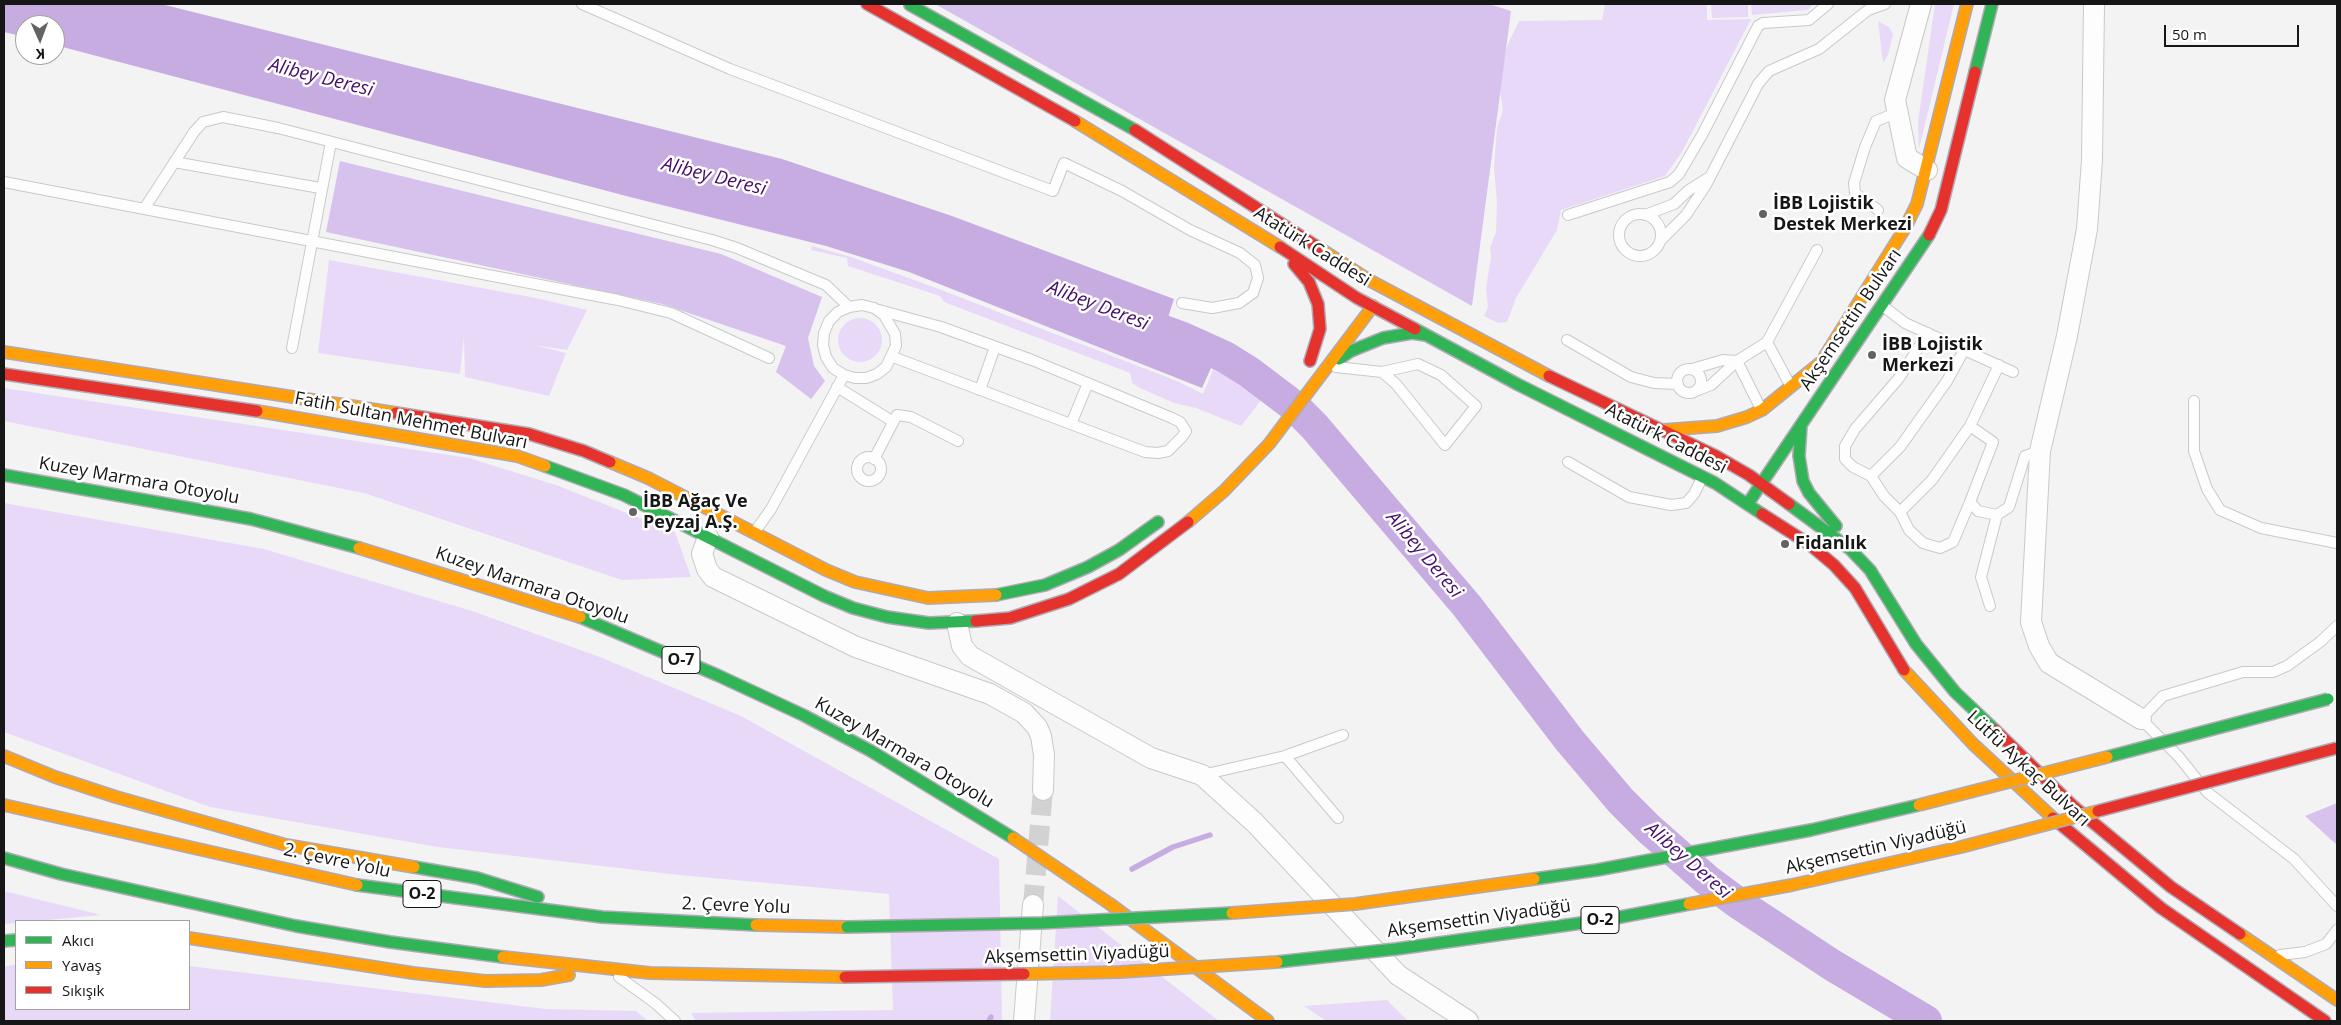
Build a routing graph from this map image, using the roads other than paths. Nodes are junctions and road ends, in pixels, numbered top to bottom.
1 (582, 4) edge
2 (867, 4) edge
3 (906, 4) edge
4 (1828, 4) edge
5 (1885, 4) edge
6 (1921, 4) edge
7 (1968, 4) edge
8 (1992, 4) edge
9 (2094, 4) edge
10 (1896, 113) junction
11 (331, 142) junction
12 (174, 162) junction
13 (1927, 170) junction
14 (1710, 177) junction
15 (1949, 177) junction
16 (4, 182) edge
17 (320, 188) junction
18 (144, 209) junction
19 (1878, 210) dead end
20 (1645, 214) junction
21 (1568, 215) dead end
22 (311, 240) junction
23 (1660, 241) junction
24 (1281, 247) junction
25 (1817, 250) dead end
26 (1367, 279) junction
27 (1373, 300) junction
28 (1182, 303) dead end
29 (1882, 306) junction
30 (849, 307) junction
31 (874, 308) junction
32 (1437, 316) junction
33 (1331, 333) dead end
34 (1928, 333) junction
35 (1427, 336) junction
36 (1567, 340) dead end
37 (1767, 342) junction
38 (995, 347) junction
39 (292, 348) dead end
40 (1964, 350) junction
41 (4, 352) edge
42 (892, 357) junction
43 (770, 358) dead end
44 (1737, 361) junction
45 (1820, 363) junction
46 (1330, 365) junction
47 (1998, 365) junction
48 (1692, 369) junction
49 (1382, 372) junction
50 (2013, 372) dead end
51 (4, 374) edge
52 (844, 375) junction
53 (1088, 383) junction
54 (1678, 384) junction
55 (1808, 387) dead end
56 (837, 388) junction
57 (1792, 388) junction
58 (980, 390) junction
59 (1698, 390) junction
60 (2194, 401) dead end
61 (1762, 410) junction
62 (892, 421) junction
63 (1071, 424) junction
64 (1801, 424) junction
65 (1970, 426) junction
66 (1657, 430) junction
67 (958, 441) dead end
68 (2040, 451) junction
69 (874, 458) dead end
70 (1568, 462) dead end
71 (1757, 464) dead end
72 (4, 476) edge
73 (1871, 476) junction
74 (1702, 477) junction
75 (1761, 484) junction
76 (1742, 485) junction
77 (1970, 502) junction
78 (1747, 504) junction
79 (1900, 512) junction
80 (1997, 515) junction
81 (1165, 517) dead end
82 (714, 526) junction
83 (2337, 543) edge
84 (748, 544) junction
85 (1850, 549) junction
86 (1990, 606) dead end
87 (957, 623) junction
88 (2337, 626) edge
89 (2332, 697) edge
90 (1056, 704) junction
91 (2141, 719) junction
92 (1037, 727) junction
93 (1343, 735) dead end
94 (2337, 748) edge
95 (4, 756) edge
96 (1285, 756) junction
97 (1202, 775) junction
98 (1043, 790) tunnel mouth
99 (4, 805) edge
100 (1338, 818) dead end
101 (4, 858) edge
102 (1033, 905) tunnel mouth
103 (2337, 906) edge
104 (602, 917) junction
105 (847, 927) joint
106 (2337, 930) edge
107 (190, 938) edge
108 (2274, 956) junction
109 (607, 969) junction
110 (2337, 1000) edge
111 (675, 1021) edge
112 (1024, 1021) edge
113 (1268, 1021) edge
114 (1468, 1021) edge
115 (2325, 1021) edge

1 - 28 lane
2 - 24 main road, Atatürk Caddesi
3 - 26 main road, Atatürk Caddesi
4 - 21 lane
5 - 14 lane
6 - 10 street
7 - 13 main road, Akşemsettin Bulvarı
8 - 15 main road, Akşemsettin Bulvarı
9 - 68 street
10 - 13 street
10 - 19 lane
11 - 12 lane
11 - 17 lane
11 - 30 lane
12 - 17 lane
12 - 18 lane
13 - 15 main road
13 - 45 main road, Akşemsettin Bulvarı
14 - 20 lane
14 - 23 lane
15 - 29 main road, Akşemsettin Bulvarı
16 - 18 lane
17 - 22 lane
18 - 22 lane
20 - 23 lane
20 - 23 lane
22 - 39 lane
22 - 43 lane
24 - 27 main road, Atatürk Caddesi
24 - 33 main road
25 - 37 lane
26 - 27 main road
26 - 32 main road, Atatürk Caddesi
27 - 32 main road
27 - 35 main road, Atatürk Caddesi
27 - 46 main road, Fatih Sultan Mehmet Bulvarı
29 - 34 lane
29 - 64 main road, Akşemsettin Bulvarı
30 - 31 lane
30 - 52 lane
31 - 38 lane
31 - 42 lane
32 - 66 main road, Atatürk Caddesi
34 - 40 lane
34 - 73 lane
35 - 46 main road
35 - 74 main road, Atatürk Caddesi
36 - 54 lane
37 - 44 lane
37 - 57 lane
38 - 53 lane
38 - 58 lane
40 - 47 lane
40 - 73 lane
41 - 82 main road, Fatih Sultan Mehmet Bulvarı
42 - 52 lane
42 - 58 lane
44 - 48 lane
44 - 59 lane
44 - 61 lane
45 - 55 main road
45 - 57 main road
46 - 49 lane
46 - 87 main road, Fatih Sultan Mehmet Bulvarı
47 - 50 lane
47 - 65 lane
48 - 54 lane
48 - 59 lane
49 - 49 lane
51 - 82 main road, Fatih Sultan Mehmet Bulvarı
52 - 56 lane
53 - 63 lane
53 - 63 lane
54 - 59 lane
56 - 62 lane
56 - 84 lane
57 - 61 main road
58 - 63 lane
60 - 83 lane
61 - 66 main road
62 - 67 lane
62 - 69 lane
64 - 75 main road, Akşemsettin Bulvarı
64 - 85 main road
65 - 77 lane
65 - 79 lane
66 - 76 main road, Atatürk Caddesi
68 - 80 lane
68 - 91 street
70 - 74 lane
71 - 76 main road
72 - 113 main road, Kuzey Marmara Otoyolu / O-7
73 - 79 lane
74 - 76 main road, Atatürk Caddesi
75 - 76 main road, Atatürk Caddesi
75 - 78 main road, Akşemsettin Bulvarı
75 - 85 main road, Lütfü Aykaç Bulvarı
76 - 78 main road, Atatürk Caddesi
77 - 79 lane
77 - 80 lane
78 - 115 main road, Lütfü Aykaç Bulvarı
80 - 86 lane
81 - 84 main road, Fatih Sultan Mehmet Bulvarı
82 - 84 main road, Fatih Sultan Mehmet Bulvarı
82 - 84 main road, Fatih Sultan Mehmet Bulvarı
82 - 92 street
84 - 87 main road, Fatih Sultan Mehmet Bulvarı
85 - 108 main road, Lütfü Aykaç Bulvarı
87 - 90 street
88 - 91 lane
89 - 105 main road, Akşemsettin Viyadüğü / O-2, bridge
90 - 92 street
90 - 97 street
91 - 103 lane
92 - 98 street
93 - 96 lane
94 - 109 main road, Akşemsettin Viyadüğü / O-2, bridge
95 - 104 main road
96 - 97 lane
96 - 100 lane
97 - 114 street
99 - 104 main road, 2. Çevre Yolu / O-2
101 - 109 main road, O-2
102 - 112 street
104 - 105 main road, 2. Çevre Yolu / O-2
106 - 108 lane
107 - 109 main road
108 - 110 main road, Lütfü Aykaç Bulvarı
109 - 111 lane

